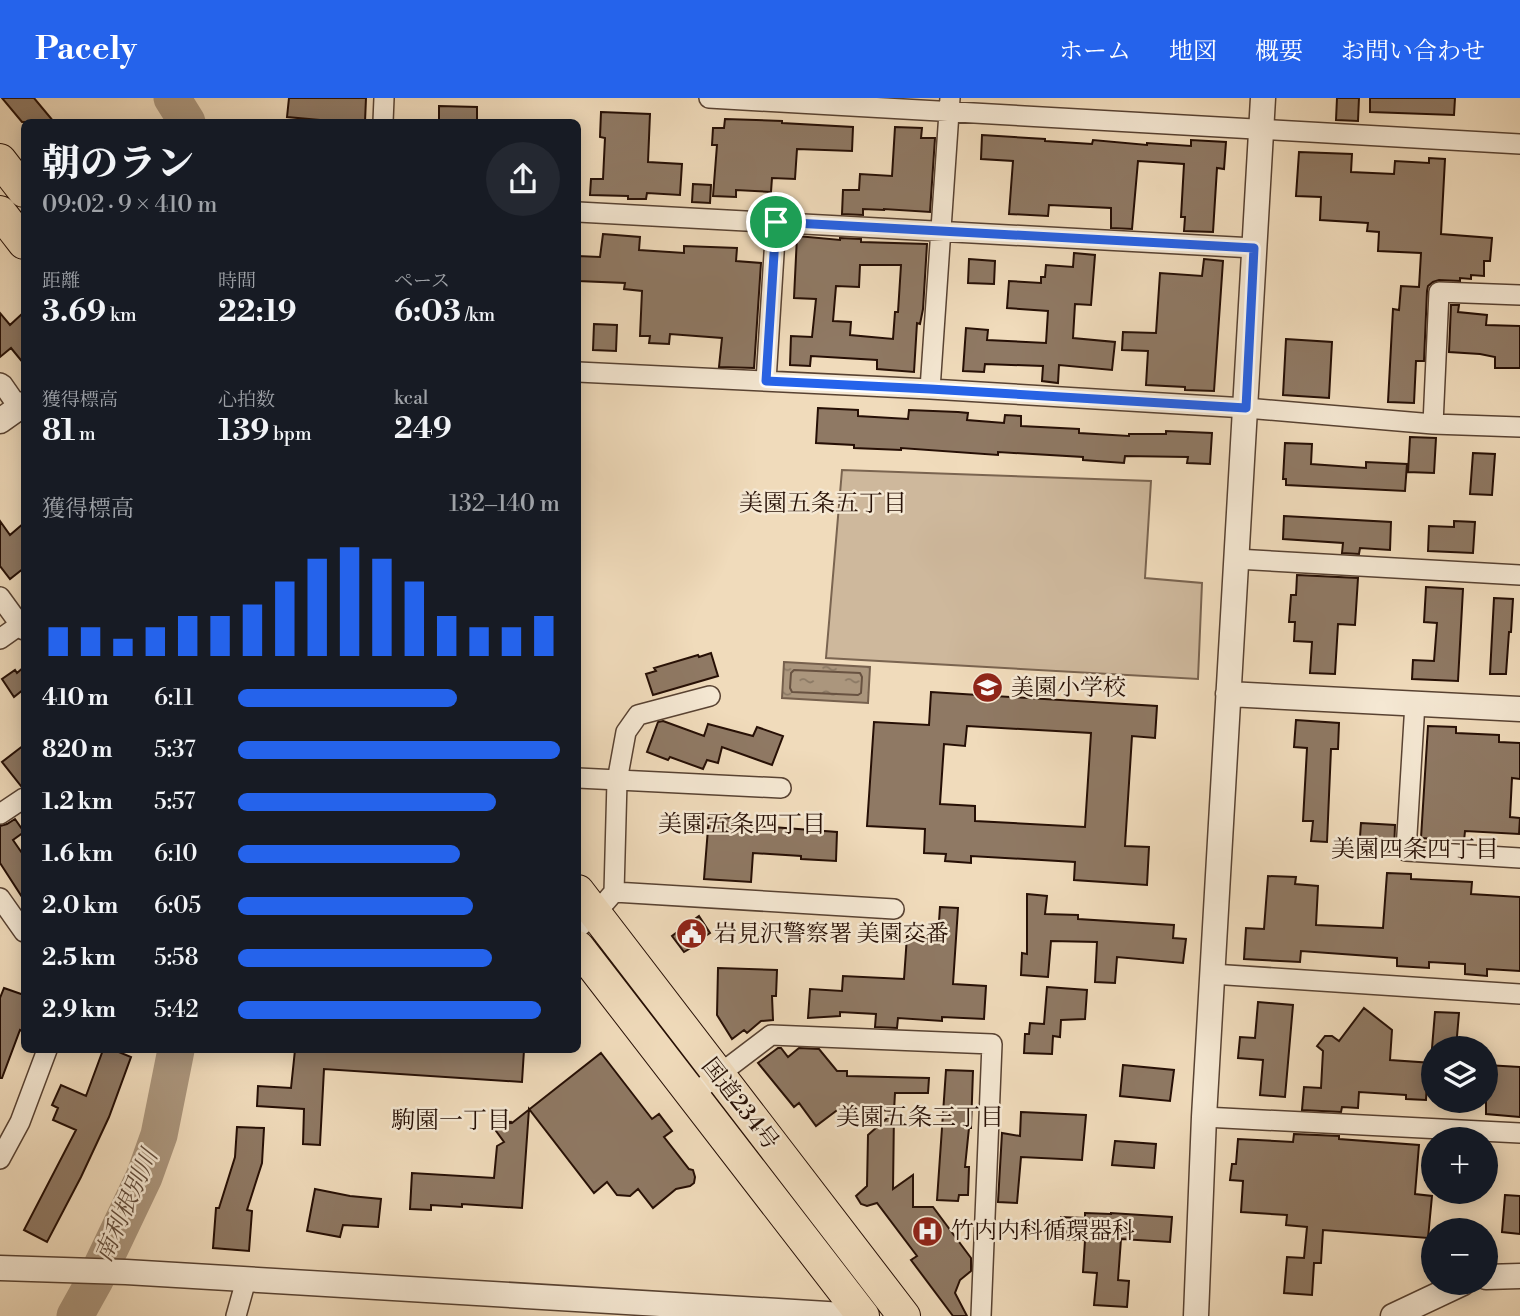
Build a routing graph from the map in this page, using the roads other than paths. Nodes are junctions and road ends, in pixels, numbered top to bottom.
1 (384, 98) edge
2 (709, 98) edge
3 (1263, 98) edge
4 (949, 105) edge
5 (383, 119) edge
6 (1261, 129) junction
7 (1520, 144) edge
8 (0, 160) edge
9 (21, 187) edge
10 (0, 212) edge
11 (581, 212) edge
12 (776, 222) junction
13 (941, 231) junction
14 (21, 239) edge
15 (1254, 248) junction
16 (1520, 295) edge
17 (581, 372) edge
18 (766, 381) junction
19 (0, 383) edge
20 (930, 389) junction
21 (1246, 408) junction
22 (14, 411) edge
23 (1433, 424) junction
24 (1520, 427) edge
25 (1236, 559) junction
26 (1520, 575) edge
27 (0, 597) edge
28 (21, 623) edge
29 (21, 627) edge
30 (0, 639) edge
31 (1228, 694) junction
32 (710, 696) dead end
33 (1415, 703) junction
34 (1520, 709) edge
35 (581, 778) edge
36 (617, 781) junction
37 (781, 788) dead end
38 (21, 800) edge
39 (0, 814) edge
40 (1520, 858) edge
41 (0, 898) edge
42 (591, 906) edge
43 (894, 909) dead end
44 (21, 928) edge
45 (581, 951) edge
46 (1212, 974) junction
47 (1520, 994) edge
48 (46, 1053) edge
49 (718, 1075) junction
50 (692, 1095) junction
51 (1204, 1117) junction
52 (1520, 1133) edge
53 (0, 1159) edge
54 (0, 1268) edge
55 (1520, 1276) edge
56 (1498, 1277) edge
57 (246, 1280) junction
58 (1437, 1295) edge
59 (236, 1316) edge
60 (861, 1316) edge
61 (904, 1316) edge
62 (981, 1316) edge
63 (1196, 1316) edge
64 (1392, 1316) edge

1 - 5 street
2 - 4 street
3 - 6 street
4 - 6 street
4 - 13 street
6 - 7 street
6 - 15 street
8 - 9 highway
10 - 14 highway
11 - 12 street
12 - 13 street
12 - 18 street
13 - 15 street
13 - 20 street
15 - 21 street
16 - 23 street
17 - 18 street
18 - 20 street
19 - 22 street
20 - 21 street
21 - 23 street
21 - 25 street
23 - 24 street
25 - 26 street
25 - 31 street
27 - 28 street
29 - 30 street
31 - 33 street
31 - 46 street
32 - 36 street
33 - 34 street
33 - 40 street
35 - 36 street
36 - 37 street
36 - 42 street
38 - 39 street
41 - 44 street
42 - 43 street
42 - 49 highway, 国道234号
45 - 50 highway, 国道234号
46 - 47 street
46 - 51 street
48 - 53 street
49 - 50 street
49 - 61 highway, 国道234号
49 - 62 street
50 - 60 highway, 国道234号
51 - 52 street
51 - 63 street
54 - 57 street
55 - 56 street
57 - 59 street
57 - 60 street
58 - 64 street

